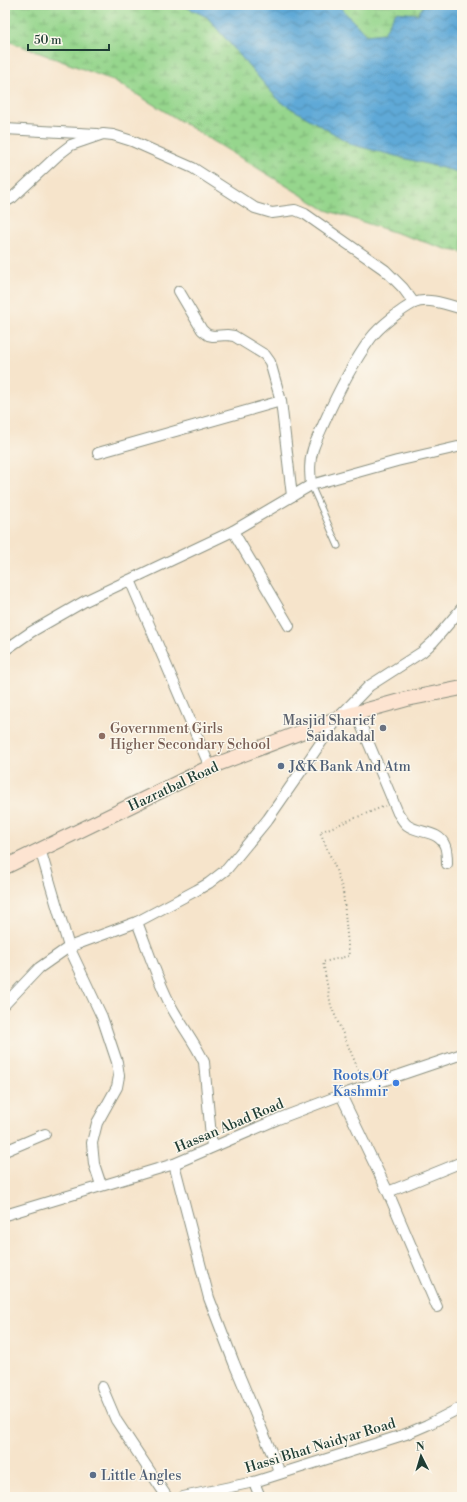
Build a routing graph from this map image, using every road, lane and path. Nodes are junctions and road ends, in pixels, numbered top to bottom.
1 (5, 129) edge
2 (103, 134) junction
3 (5, 202) edge
4 (178, 291) dead end
5 (414, 304) junction
6 (462, 309) edge
7 (281, 401) junction
8 (462, 446) edge
9 (98, 453) dead end
10 (311, 485) junction
11 (292, 496) junction
12 (233, 531) junction
13 (338, 546) dead end
14 (130, 580) junction
15 (462, 608) edge
16 (289, 626) dead end
17 (5, 650) edge
18 (462, 688) edge
19 (356, 713) junction
20 (338, 718) junction
21 (210, 767) junction
22 (394, 803) junction
23 (40, 849) junction
24 (447, 864) dead end
25 (5, 867) edge
26 (137, 922) junction
27 (69, 947) junction
28 (5, 1004) edge
29 (462, 1054) edge
30 (366, 1087) junction
31 (341, 1095) junction
32 (45, 1134) dead end
33 (212, 1147) junction
34 (5, 1151) edge
35 (462, 1162) edge
36 (174, 1164) junction
37 (101, 1185) junction
38 (388, 1192) junction
39 (5, 1215) edge
40 (437, 1307) dead end
41 (102, 1387) dead end
42 (462, 1407) edge
43 (280, 1473) junction
44 (254, 1482) junction
45 (167, 1497) edge
46 (183, 1497) edge
47 (260, 1497) edge

1 - 2 street
2 - 3 street
2 - 5 street
4 - 7 street
5 - 6 street
5 - 10 street
7 - 9 street
7 - 11 street
8 - 10 street
10 - 11 street
10 - 13 lane
11 - 12 street
12 - 14 street
12 - 16 street
14 - 17 street
14 - 21 street
15 - 20 street
18 - 19 main road, Hazratbal Road
19 - 20 main road, Hazratbal Road
19 - 22 street
20 - 21 main road, Hazratbal Road
20 - 26 street
21 - 23 main road, Hazratbal Road
22 - 24 street
22 - 30 path
23 - 25 main road, Hazratbal Road
23 - 27 street
26 - 27 street
26 - 33 street
27 - 28 street
27 - 37 street
29 - 30 street, Hassan Abad Road
30 - 31 street, Hassan Abad Road
31 - 33 street, Hassan Abad Road
31 - 38 street
32 - 34 street
33 - 36 street, Hassan Abad Road
35 - 38 street
36 - 37 street, Hassan Abad Road
36 - 43 street
37 - 39 street, Hassan Abad Road
38 - 40 street
41 - 45 street
42 - 43 street, Hassi Bhat Naidyar Road
43 - 44 street, Hassi Bhat Naidyar Road
44 - 46 street, Hassi Bhat Naidyar Road
44 - 47 street

